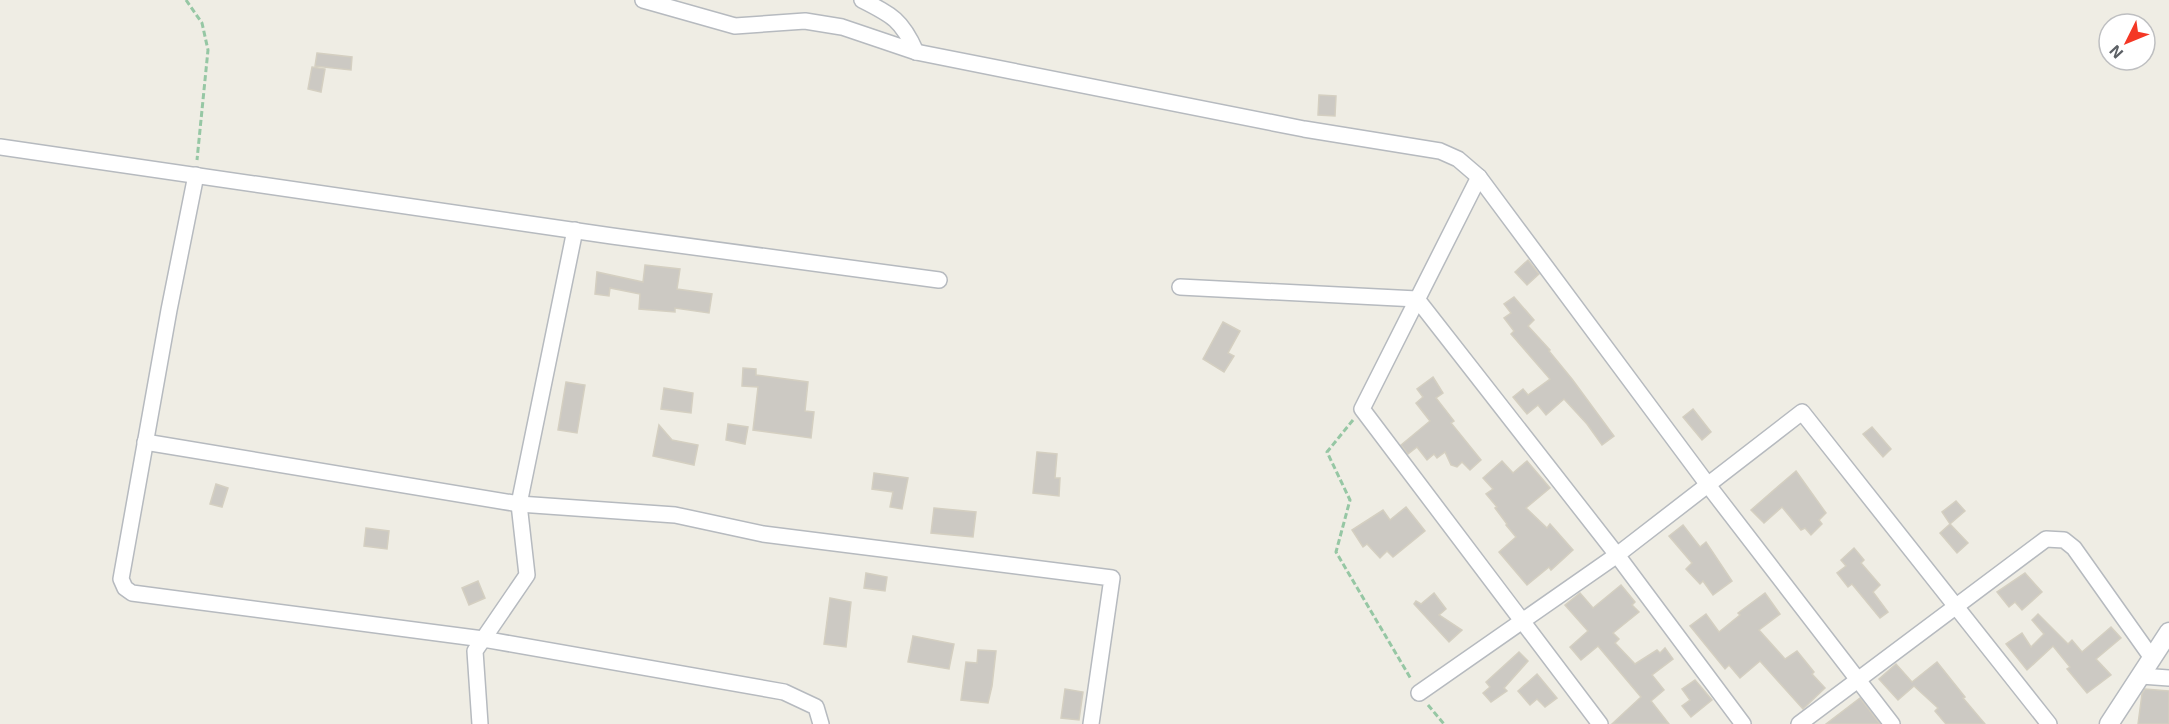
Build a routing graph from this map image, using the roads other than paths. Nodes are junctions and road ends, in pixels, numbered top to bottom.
1 (643, 0) edge
2 (862, 0) edge
3 (916, 52) junction
4 (0, 147) edge
5 (196, 175) junction
6 (1479, 177) junction
7 (575, 230) junction
8 (939, 280) dead end
9 (1180, 287) dead end
10 (1417, 299) junction
11 (146, 442) junction
12 (1708, 485) junction
13 (519, 504) junction
14 (1617, 555) junction
15 (1956, 606) junction
16 (1523, 621) junction
17 (2169, 632) edge
18 (483, 639) junction
19 (2152, 658) junction
20 (2141, 676) junction
21 (2169, 678) edge
22 (1858, 679) junction
23 (1419, 693) road end
24 (480, 724) edge
25 (821, 724) edge
26 (1091, 724) edge
27 (1600, 724) edge
28 (1743, 724) edge
29 (1799, 724) edge
30 (1892, 724) edge
31 (2049, 724) edge
32 (2109, 724) edge

1 - 3 street
2 - 3 street
3 - 6 street
4 - 5 street
5 - 7 street
5 - 11 street
6 - 10 street
6 - 12 street
7 - 8 street
7 - 13 street
9 - 10 street
10 - 14 street
10 - 16 street
11 - 13 street
11 - 18 street
12 - 14 street
12 - 15 street
12 - 22 street
13 - 18 street
13 - 26 street
14 - 16 street
14 - 28 street
15 - 19 street
15 - 22 street
15 - 31 street
16 - 23 street
16 - 27 street
17 - 19 street
18 - 24 street
18 - 25 street
19 - 20 street
20 - 21 street
20 - 32 street
22 - 29 street
22 - 30 street

